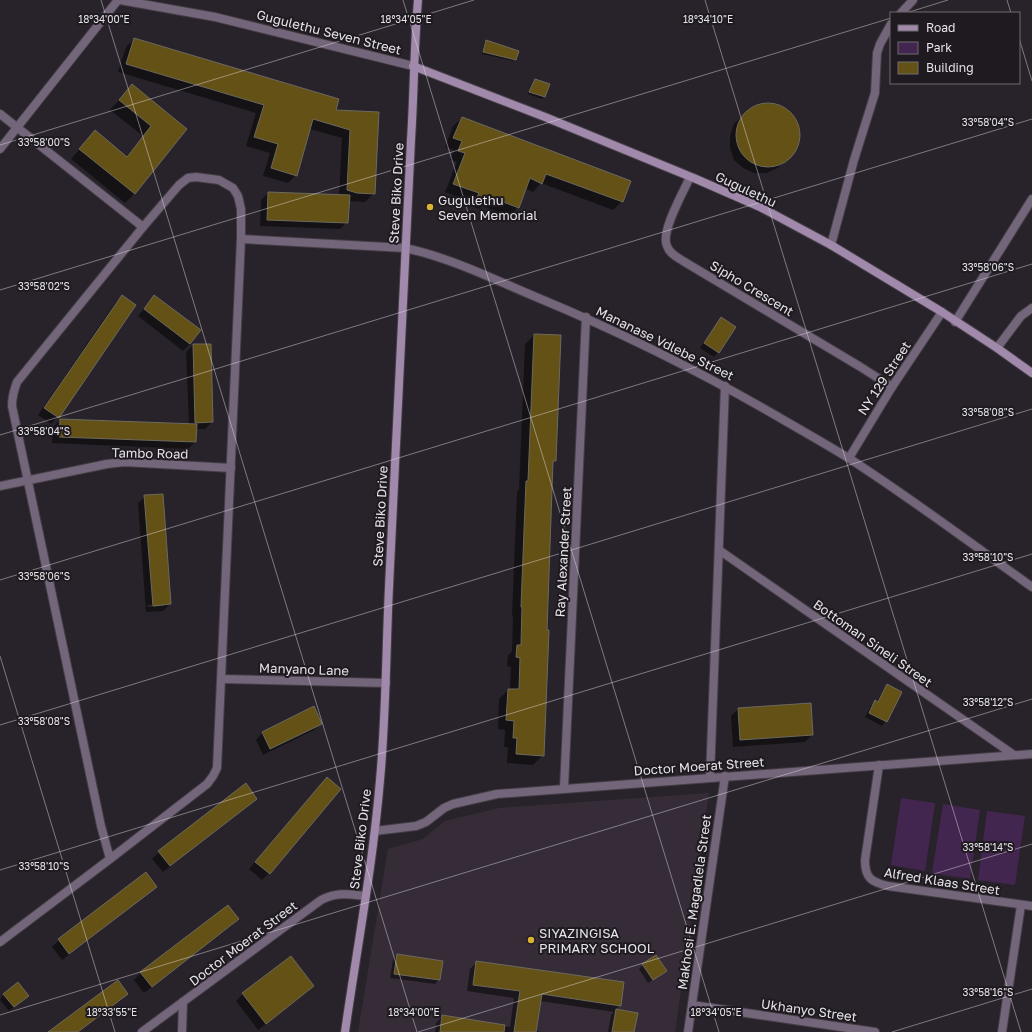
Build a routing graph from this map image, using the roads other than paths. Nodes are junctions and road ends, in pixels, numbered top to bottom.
1 (119, 0) edge
2 (418, 0) edge
3 (913, 0) edge
4 (902, 12) edge
5 (890, 26) edge
6 (413, 66) junction
7 (0, 114) edge
8 (18, 128) junction
9 (0, 149) edge
10 (690, 177) junction
11 (1032, 199) edge
12 (143, 227) junction
13 (241, 239) junction
14 (831, 245) junction
15 (405, 248) junction
16 (1032, 308) edge
17 (942, 312) junction
18 (586, 318) junction
19 (955, 322) junction
20 (998, 348) junction
21 (1032, 373) edge
22 (725, 386) junction
23 (892, 387) junction
24 (848, 458) junction
25 (231, 468) junction
26 (28, 480) junction
27 (0, 486) edge
28 (719, 550) junction
29 (1032, 587) edge
30 (222, 679) junction
31 (386, 683) junction
32 (1032, 754) edge
33 (1014, 755) junction
34 (879, 765) junction
35 (725, 776) junction
36 (710, 777) junction
37 (564, 788) junction
38 (375, 831) junction
39 (110, 859) junction
40 (365, 896) junction
41 (1021, 905) junction
42 (1032, 906) edge
43 (0, 942) edge
44 (183, 1002) junction
45 (692, 1005) junction
46 (142, 1032) edge
47 (182, 1032) edge
48 (345, 1032) edge
49 (688, 1032) edge
50 (875, 1032) edge
51 (1002, 1032) edge

1 - 6 street, Gugulethu Seven Street
1 - 8 street
2 - 6 main road, Steve Biko Drive
3 - 4 street
5 - 14 street
6 - 10 main road, Gugulethu
6 - 15 main road, Steve Biko Drive
7 - 8 street
8 - 9 street
8 - 12 street
10 - 14 main road, Gugulethu
10 - 23 street, Sipho Crescent
11 - 19 street
12 - 13 street
12 - 26 street
13 - 15 street, Mananase Vdlebe Street
13 - 25 street
14 - 17 main road, Gugulethu
15 - 18 street, Mananase Vdlebe Street
15 - 31 main road, Steve Biko Drive
16 - 20 street
17 - 19 main road, Gugulethu
17 - 23 street, NY 129 Street
18 - 22 street, Mananase Vdlebe Street
18 - 37 street, Ray Alexander Street
19 - 20 main road, Gugulethu
20 - 21 main road, Gugulethu
22 - 24 street, Mananase Vdlebe Street
22 - 28 street
23 - 24 street, NY 129 Street
24 - 29 street, Mananase Vdlebe Street
25 - 26 street, Tambo Road
25 - 30 street
26 - 27 street, Tambo Road
26 - 39 street
28 - 33 street, Bottoman Sineli Street
28 - 36 street
30 - 31 street, Manyano Lane
30 - 39 street
31 - 38 main road, Steve Biko Drive
32 - 33 street, Doctor Moerat Street
33 - 34 street, Doctor Moerat Street
34 - 35 street, Doctor Moerat Street
34 - 41 street, Alfred Klaas Street
35 - 36 street, Doctor Moerat Street
35 - 45 street, Makhosi E. Magadlela Street
36 - 37 street, Doctor Moerat Street
37 - 38 street, Doctor Moerat Street
38 - 40 main road, Steve Biko Drive
39 - 43 street
40 - 44 street, Doctor Moerat Street
40 - 48 main road, Steve Biko Drive
41 - 42 street, Alfred Klaas Street
41 - 51 street
44 - 46 street, Doctor Moerat Street
44 - 47 street
45 - 49 street, Makhosi E. Magadlela Street
45 - 50 street, Ukhanyo Street

